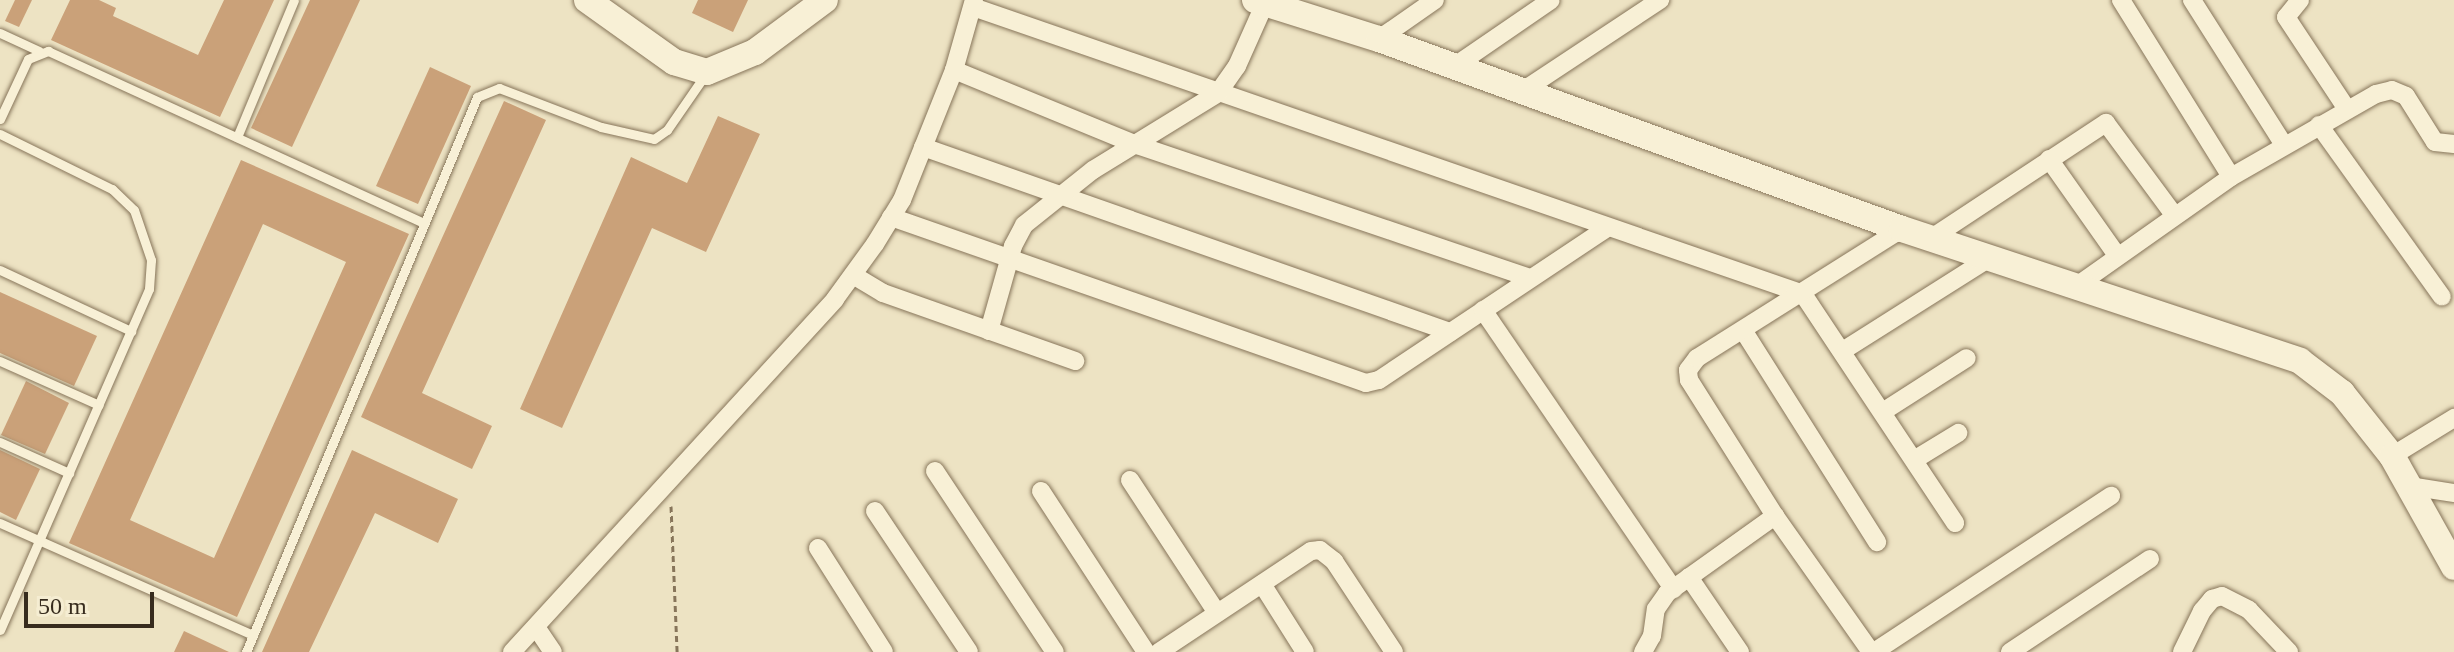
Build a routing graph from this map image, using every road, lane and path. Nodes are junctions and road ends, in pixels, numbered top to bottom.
1 (294, 0) edge
2 (587, 0) edge
3 (825, 0) edge
4 (1435, 0) edge
5 (1551, 0) edge
6 (1660, 0) edge
7 (2121, 0) edge
8 (2192, 0) edge
9 (2300, 0) edge
10 (974, 3) edge
11 (1269, 3) edge
12 (0, 33) edge
13 (1379, 39) junction
14 (39, 51) junction
15 (1455, 66) junction
16 (954, 70) junction
17 (707, 72) junction
18 (1521, 92) junction
19 (1218, 93) junction
20 (2347, 109) junction
21 (0, 119) edge
22 (2319, 125) junction
23 (0, 134) edge
24 (237, 137) junction
25 (2454, 144) edge
26 (1137, 145) junction
27 (2284, 145) junction
28 (923, 147) junction
29 (2049, 159) junction
30 (2231, 177) junction
31 (1056, 196) junction
32 (2174, 215) junction
33 (891, 217) junction
34 (423, 223) junction
35 (1608, 227) junction
36 (1902, 229) junction
37 (1930, 239) junction
38 (2116, 254) junction
39 (1009, 257) junction
40 (1988, 259) junction
41 (0, 270) edge
42 (853, 275) junction
43 (1530, 278) junction
44 (2078, 285) junction
45 (1803, 294) junction
46 (2442, 297) dead end
47 (1483, 310) junction
48 (1743, 330) junction
49 (131, 331) junction
50 (989, 331) junction
51 (1450, 332) junction
52 (1844, 350) junction
53 (1967, 358) dead end
54 (0, 361) edge
55 (1075, 361) dead end
56 (99, 405) junction
57 (1884, 411) junction
58 (2454, 418) edge
59 (1958, 433) dead end
60 (0, 442) edge
61 (2392, 456) junction
62 (1914, 460) junction
63 (935, 471) dead end
64 (69, 473) junction
65 (1130, 480) dead end
66 (671, 482) junction
67 (2409, 486) junction
68 (1041, 491) dead end
69 (2454, 493) edge
70 (2111, 496) dead end
71 (875, 511) dead end
72 (1775, 516) junction
73 (0, 523) edge
74 (1955, 523) dead end
75 (40, 541) junction
76 (1877, 542) dead end
77 (818, 548) dead end
78 (2150, 559) dead end
79 (2454, 567) edge
80 (1689, 577) junction
81 (1262, 584) junction
82 (1673, 589) junction
83 (1217, 613) junction
84 (536, 627) junction
85 (0, 630) edge
86 (253, 635) junction
87 (2270, 635) junction
88 (246, 652) edge
89 (512, 652) edge
90 (553, 652) edge
91 (677, 652) edge
92 (884, 652) edge
93 (969, 652) edge
94 (1055, 652) edge
95 (1146, 652) edge
96 (1159, 652) edge
97 (1305, 652) edge
98 (1394, 652) edge
99 (1643, 652) edge
100 (1740, 652) edge
101 (1872, 652) edge
102 (2010, 652) edge
103 (2182, 652) edge
104 (2259, 652) edge
105 (2289, 652) edge

1 - 24 lane
2 - 17 street
3 - 17 street
4 - 13 street
5 - 15 street
6 - 18 street
7 - 30 street
8 - 27 street
9 - 20 street
10 - 16 street
10 - 19 street
11 - 13 street
11 - 19 street
12 - 14 lane
13 - 15 street
14 - 21 lane
14 - 24 lane
15 - 18 street
16 - 26 street
16 - 28 street
17 - 34 lane
18 - 36 street
19 - 26 street
19 - 35 street
20 - 22 street
20 - 25 street
22 - 27 street
22 - 46 street
23 - 49 lane
24 - 34 lane
26 - 31 street
26 - 43 street
27 - 30 street
28 - 31 street
28 - 33 street
29 - 32 street
29 - 37 street
29 - 38 street
30 - 32 street
31 - 39 street
31 - 51 street
32 - 38 street
33 - 39 street
33 - 42 street
34 - 86 lane
35 - 43 street
35 - 45 street
36 - 37 street
36 - 45 street
37 - 40 street
38 - 44 street
39 - 50 street
39 - 51 street
40 - 44 street
40 - 52 street
41 - 49 lane
42 - 50 street
42 - 66 street
43 - 47 street
44 - 61 street
45 - 48 street
45 - 52 street
47 - 51 street
47 - 82 street
48 - 72 street
48 - 76 street
49 - 56 lane
50 - 55 street
52 - 57 street
53 - 57 street
54 - 56 lane
56 - 64 lane
57 - 62 street
58 - 61 street
59 - 62 street
60 - 64 lane
61 - 67 street
62 - 74 street
63 - 94 street
64 - 75 lane
65 - 83 street
66 - 84 street
66 - 91 path
67 - 69 street
67 - 79 street
68 - 95 street
70 - 101 street
71 - 93 street
72 - 80 street
72 - 101 street
73 - 75 lane
75 - 85 lane
75 - 86 lane
77 - 92 street
78 - 102 street
80 - 82 street
80 - 100 street
81 - 83 street
81 - 97 street
81 - 98 street
82 - 99 street
83 - 96 street
84 - 89 street
84 - 90 street
86 - 88 lane
87 - 103 street
87 - 104 street
87 - 105 street

